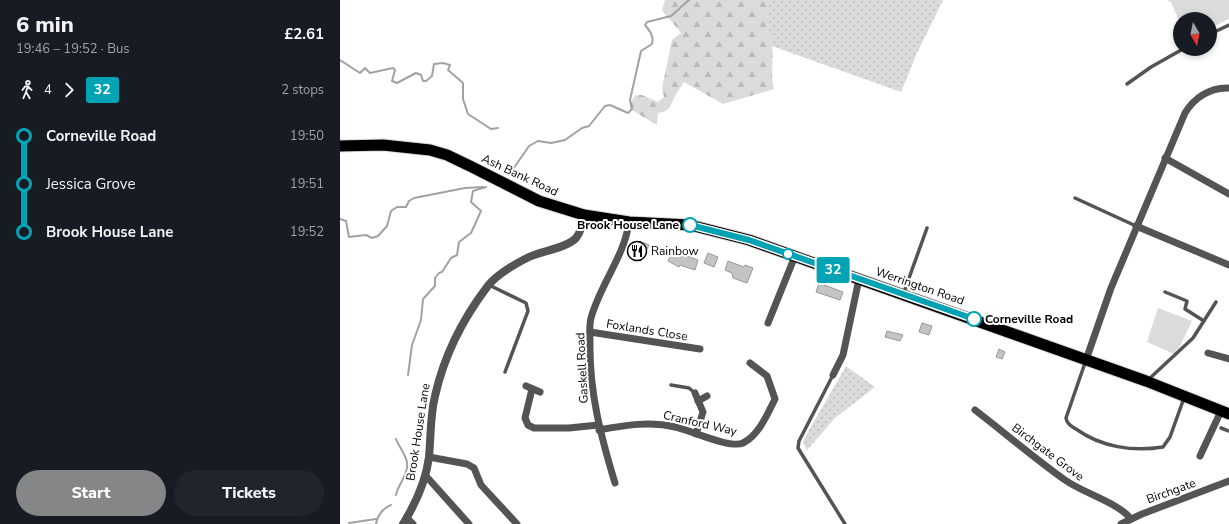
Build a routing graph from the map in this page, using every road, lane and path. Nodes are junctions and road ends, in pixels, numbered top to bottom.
1 (1229, 25) edge
2 (1217, 31) edge
3 (1173, 54) edge
4 (1127, 84) dead end
5 (1229, 88) edge
6 (340, 146) edge
7 (1165, 158) junction
8 (1229, 194) edge
9 (1075, 198) dead end
10 (584, 215) junction
11 (629, 222) junction
12 (690, 225) joint
13 (1136, 226) junction
14 (927, 228) dead end
15 (795, 256) junction
16 (1229, 265) edge
17 (859, 279) junction
18 (489, 285) junction
19 (1165, 292) dead end
20 (904, 294) junction
21 (1216, 302) dead end
22 (1204, 321) junction
23 (768, 324) dead end
24 (590, 332) junction
25 (700, 349) dead end
26 (1208, 353) dead end
27 (1086, 360) junction
28 (1229, 360) edge
29 (750, 363) dead end
30 (505, 372) dead end
31 (833, 375) joint
32 (1146, 381) junction
33 (671, 384) dead end
34 (540, 392) dead end
35 (695, 394) joint
36 (707, 396) dead end
37 (1185, 396) junction
38 (698, 401) junction
39 (975, 410) dead end
40 (1225, 413) edge
41 (599, 428) junction
42 (1221, 428) dead end
43 (1229, 431) edge
44 (696, 434) junction
45 (1200, 456) dead end
46 (429, 457) junction
47 (426, 476) junction
48 (1229, 482) edge
49 (615, 483) dead end
50 (1131, 519) junction
51 (407, 522) edge
52 (469, 524) edge
53 (517, 524) edge
54 (845, 524) edge
55 (1122, 524) edge

1 - 2 lane
3 - 4 lane
5 - 7 street
6 - 10 highway, Ash Bank Road
7 - 8 street
7 - 13 street
9 - 13 lane
10 - 11 highway, Ash Bank Road
10 - 18 street, Brook House Lane
11 - 12 highway, Ash Bank Road
11 - 24 street, Gaskell Road
12 - 15 highway, Werrington Road
13 - 16 street
13 - 27 street
14 - 20 lane
15 - 17 highway, Werrington Road
15 - 23 street
17 - 20 highway, Werrington Road
17 - 31 street
18 - 30 lane
18 - 46 street, Brook House Lane
19 - 22 lane
20 - 27 highway, Werrington Road
21 - 22 lane
22 - 32 lane
24 - 25 street, Foxlands Close
24 - 41 street, Gaskell Road
26 - 28 street
27 - 32 highway, Werrington Road
27 - 37 lane
29 - 44 street, Cranford Way
31 - 54 lane
32 - 37 highway, Werrington Road
33 - 35 lane
34 - 41 street, Cranford Way
35 - 38 street
36 - 38 street
37 - 40 highway, Werrington Road
38 - 44 street
39 - 50 street, Birchgate Grove
40 - 45 street
41 - 44 street, Cranford Way
41 - 49 street, Gaskell Road
42 - 43 lane
46 - 47 street, Brook House Lane
46 - 53 street
47 - 51 street, Brook House Lane
47 - 52 street
48 - 50 street, Birchgate
50 - 55 street, Birchgate

